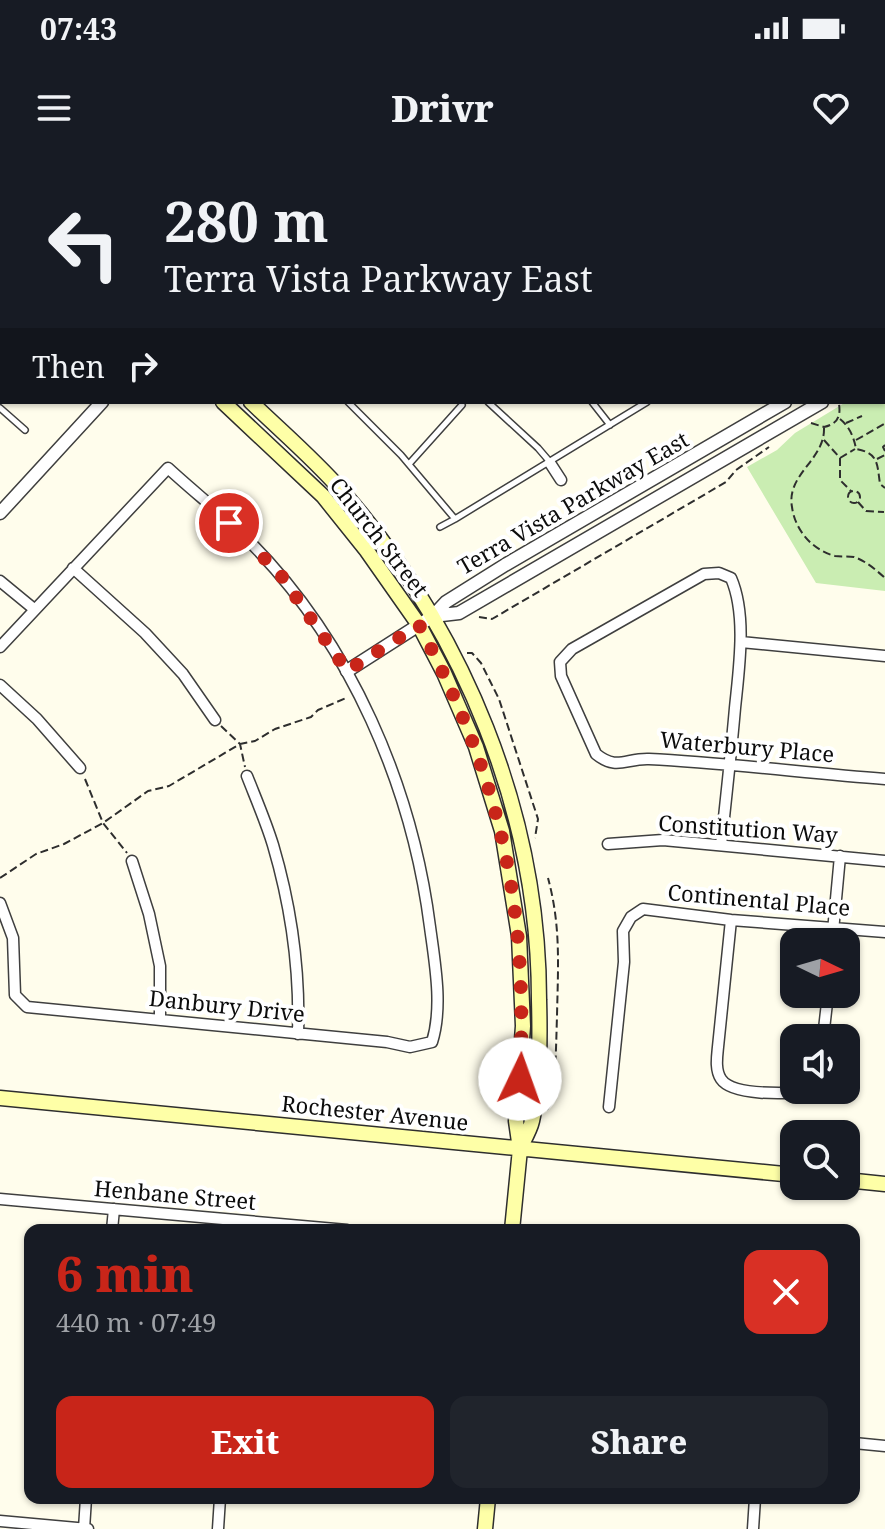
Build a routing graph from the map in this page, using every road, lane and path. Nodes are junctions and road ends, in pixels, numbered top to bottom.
1 (100, 404) edge
2 (225, 404) edge
3 (253, 404) edge
4 (350, 404) edge
5 (490, 404) edge
6 (594, 404) edge
7 (644, 404) edge
8 (782, 404) edge
9 (819, 404) edge
10 (839, 404) edge
11 (462, 405) dead end
12 (0, 408) edge
13 (862, 416) dead end
14 (839, 418) junction
15 (810, 421) dead end
16 (845, 424) junction
17 (610, 425) junction
18 (885, 426) edge
19 (824, 427) junction
20 (25, 430) dead end
21 (824, 440) junction
22 (855, 440) junction
23 (775, 443) dead end
24 (885, 445) edge
25 (856, 449) junction
26 (885, 453) edge
27 (840, 458) junction
28 (877, 459) junction
29 (550, 463) junction
30 (409, 464) junction
31 (561, 480) dead end
32 (885, 488) edge
33 (851, 491) junction
34 (858, 502) junction
35 (885, 512) edge
36 (0, 513) edge
37 (455, 519) junction
38 (440, 527) dead end
39 (73, 568) junction
40 (885, 578) edge
41 (0, 581) edge
42 (34, 609) junction
43 (433, 616) junction
44 (479, 617) dead end
45 (419, 625) junction
46 (741, 642) junction
47 (0, 647) edge
48 (466, 652) dead end
49 (885, 656) edge
50 (347, 671) junction
51 (0, 685) edge
52 (346, 698) dead end
53 (215, 720) joint
54 (240, 744) junction
55 (730, 766) junction
56 (80, 768) joint
57 (247, 776) joint
58 (885, 779) edge
59 (103, 823) junction
60 (535, 838) dead end
61 (608, 844) dead end
62 (721, 845) junction
63 (840, 856) junction
64 (132, 861) joint
65 (885, 861) edge
66 (0, 878) edge
67 (548, 878) dead end
68 (0, 903) edge
69 (731, 920) junction
70 (834, 928) joint
71 (860, 930) edge
72 (885, 932) edge
73 (160, 1019) junction
74 (298, 1034) junction
75 (780, 1094) edge
76 (0, 1098) edge
77 (609, 1107) dead end
78 (543, 1116) dead end
79 (520, 1149) junction
80 (780, 1174) edge
81 (860, 1181) edge
82 (885, 1184) edge
83 (0, 1199) edge
84 (114, 1209) junction
85 (113, 1224) edge
86 (237, 1224) edge
87 (513, 1224) edge
88 (860, 1444) edge
89 (885, 1446) edge
90 (86, 1504) edge
91 (220, 1504) edge
92 (487, 1504) edge
93 (755, 1504) edge
94 (0, 1521) edge
95 (86, 1529) edge
96 (218, 1529) edge
97 (485, 1529) edge
98 (753, 1529) edge

1 - 36 street
2 - 45 main road, Church Street
3 - 43 main road, Church Street
4 - 30 lane
5 - 29 lane
6 - 17 lane
7 - 17 lane
8 - 43 street, Terra Vista Parkway East
9 - 43 street
10 - 14 path
11 - 30 lane
12 - 20 lane
13 - 16 path
14 - 16 path
14 - 19 path
15 - 19 path
16 - 22 path
17 - 29 lane
18 - 22 path
19 - 21 path
21 - 27 path
21 - 40 path
22 - 25 path
23 - 44 path
24 - 26 path
25 - 27 path
25 - 28 path
26 - 28 path
27 - 33 path
28 - 32 path
29 - 31 street
29 - 37 lane
30 - 37 lane
33 - 34 path
33 - 34 path
34 - 35 path
37 - 38 lane
39 - 42 street
39 - 50 street
39 - 53 street
41 - 42 street
42 - 47 street
43 - 45 street, Terra Vista Parkway East
43 - 79 main road, Church Street
45 - 50 street, Terra Vista Parkway East
45 - 79 main road, Church Street
46 - 49 street
46 - 55 street
46 - 55 street, Waterbury Place
48 - 60 path
50 - 74 street, Danbury Drive
51 - 56 street
52 - 54 path
53 - 54 path
54 - 57 path
54 - 59 path
55 - 58 street, Waterbury Place
55 - 62 street
56 - 59 path
57 - 74 street
59 - 64 path
59 - 66 path
61 - 62 street, Constitution Way
62 - 63 street, Constitution Way
63 - 65 street, Constitution Way
63 - 70 street
64 - 73 street
67 - 78 path
68 - 73 street, Danbury Drive
69 - 70 street, Continental Place
69 - 75 street
69 - 77 street, Continental Place
71 - 72 street, Continental Place
73 - 74 street, Danbury Drive
76 - 79 main road, Rochester Avenue
79 - 80 main road, Rochester Avenue
79 - 87 main road, Church Street
81 - 82 main road
83 - 84 street, Henbane Street
84 - 85 street
84 - 86 street, Henbane Street
88 - 89 street
90 - 95 street
91 - 96 street
92 - 97 main road
93 - 98 street
94 - 95 street

